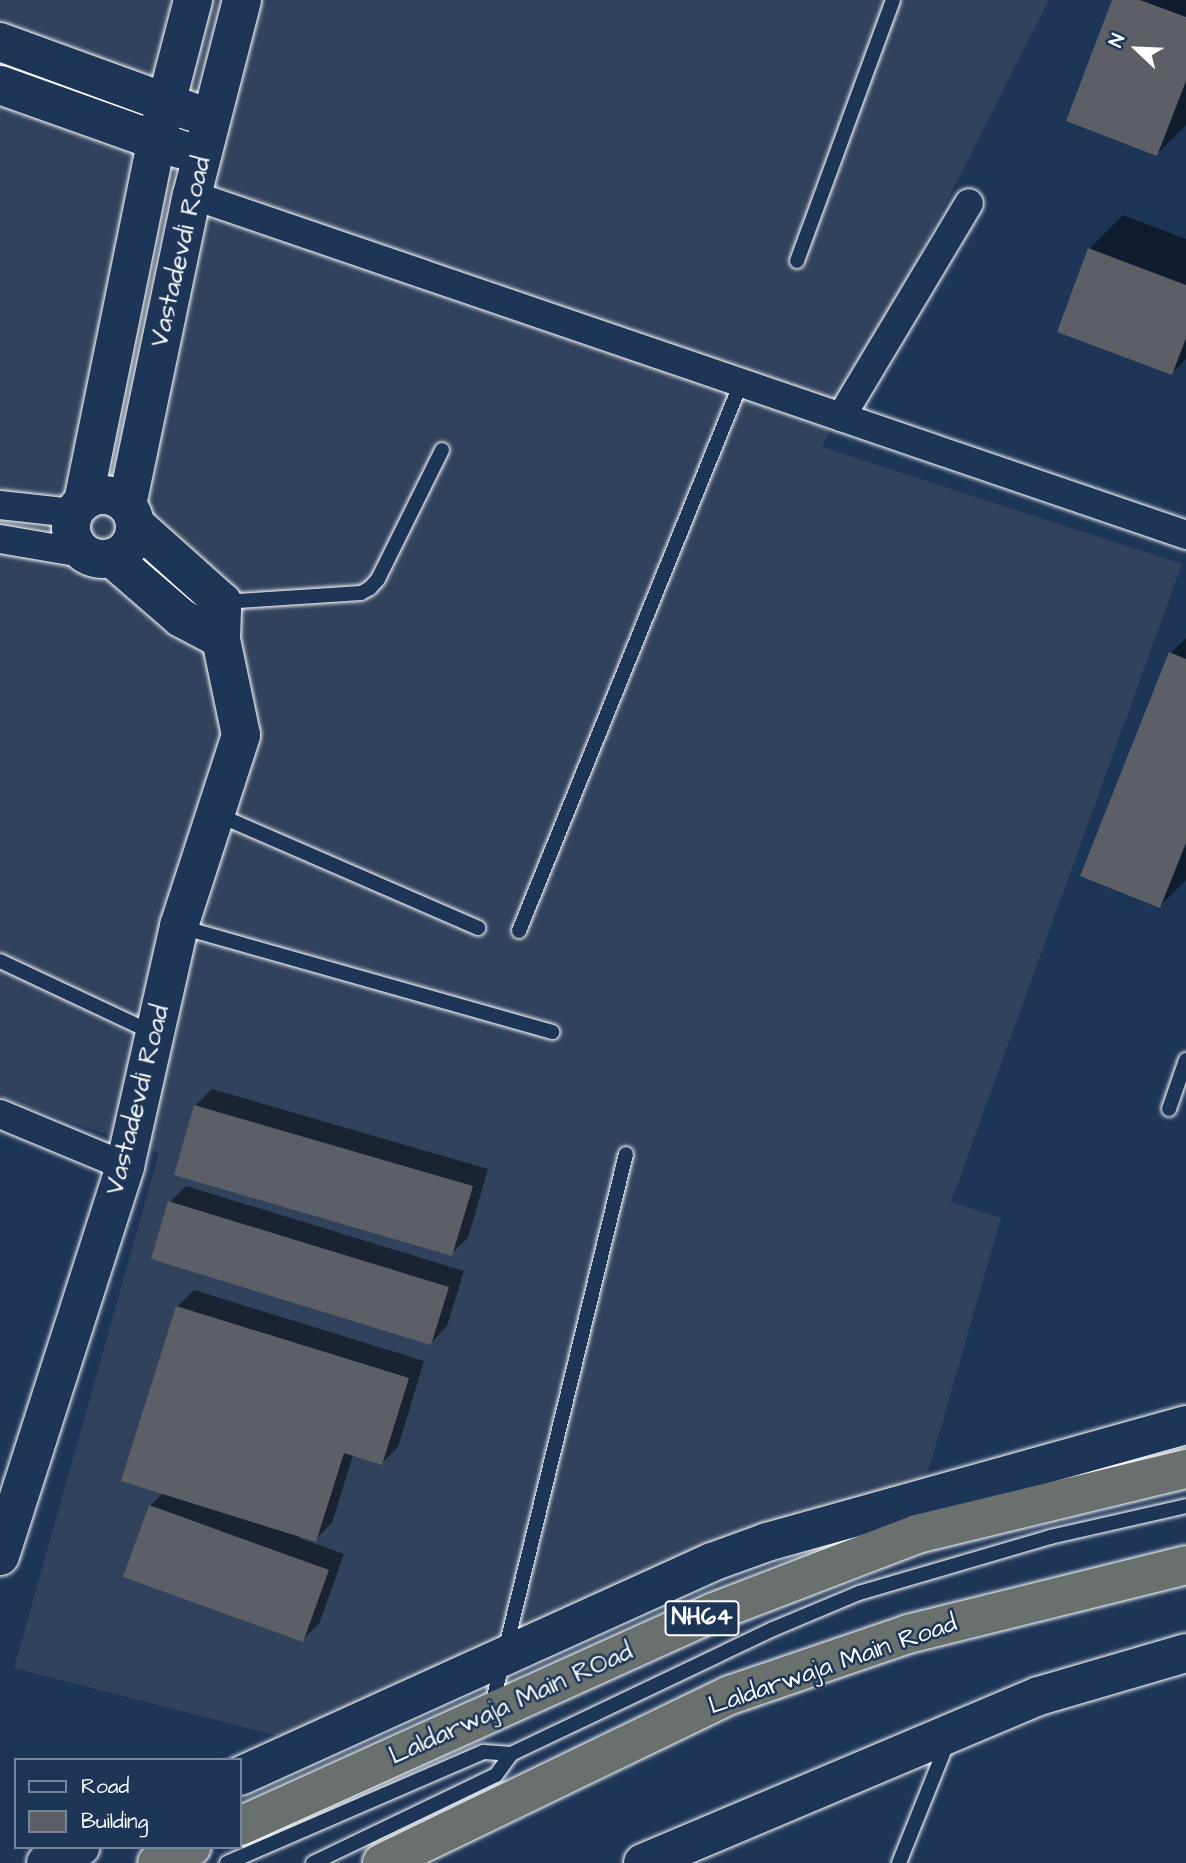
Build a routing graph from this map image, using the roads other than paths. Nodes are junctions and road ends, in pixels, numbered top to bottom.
1 (193, 0) edge
2 (242, 0) edge
3 (894, 0) edge
4 (0, 42) edge
5 (0, 85) edge
6 (167, 103) junction
7 (212, 118) junction
8 (156, 142) junction
9 (202, 156) junction
10 (192, 195) junction
11 (969, 203) dead end
12 (797, 261) dead end
13 (741, 383) junction
14 (841, 417) junction
15 (442, 450) dead end
16 (0, 505) edge
17 (78, 508) junction
18 (131, 515) junction
19 (1186, 535) edge
20 (0, 539) edge
21 (97, 556) junction
22 (222, 602) junction
23 (221, 639) junction
24 (216, 814) junction
25 (179, 926) junction
26 (478, 928) dead end
27 (519, 931) dead end
28 (0, 961) edge
29 (552, 1032) dead end
30 (155, 1034) junction
31 (1186, 1060) edge
32 (1169, 1109) dead end
33 (0, 1114) edge
34 (626, 1154) dead end
35 (125, 1166) junction
36 (1186, 1425) edge
37 (1186, 1469) edge
38 (1186, 1506) edge
39 (0, 1556) edge
40 (1186, 1565) edge
41 (1186, 1653) edge
42 (503, 1658) junction
43 (489, 1713) junction
44 (951, 1734) junction
45 (511, 1754) junction
46 (242, 1775) edge
47 (242, 1825) edge
48 (77, 1849) edge
49 (188, 1849) edge
50 (46, 1863) edge
51 (157, 1863) edge
52 (227, 1863) edge
53 (313, 1863) edge
54 (382, 1863) edge
55 (643, 1863) edge
56 (899, 1863) edge

1 - 6 street, Vastadevdi Road
2 - 7 street, Vastadevdi Road
3 - 12 lane
4 - 6 street
5 - 8 street
6 - 7 street
6 - 8 street, Vastadevdi Road
7 - 9 street, Vastadevdi Road
8 - 9 street
8 - 17 street, Vastadevdi Road
9 - 10 street, Vastadevdi Road
10 - 13 street
10 - 18 street, Vastadevdi Road
11 - 14 street
13 - 14 street
13 - 27 lane
14 - 19 street
15 - 22 lane
16 - 17 street
17 - 18 street
17 - 21 street
18 - 21 street
18 - 22 street
20 - 21 street
21 - 23 street
22 - 23 street, Vastadevdi Road
23 - 24 street, Vastadevdi Road
24 - 25 street, Vastadevdi Road
24 - 26 lane
25 - 29 lane
25 - 30 street, Vastadevdi Road
28 - 30 lane
30 - 35 street, Vastadevdi Road
31 - 32 lane
33 - 35 street
34 - 42 lane
35 - 39 street, Vastadevdi Road
36 - 42 street
37 - 43 highway, Laldarwaja Main ROad / NH64
38 - 45 lane
40 - 54 highway, Laldarwaja Main Road
41 - 44 street
42 - 43 lane
42 - 46 street
43 - 47 highway, Laldarwaja Main ROad / NH64
44 - 55 street
44 - 56 lane
45 - 52 lane
45 - 53 lane
48 - 50 street
49 - 51 highway

